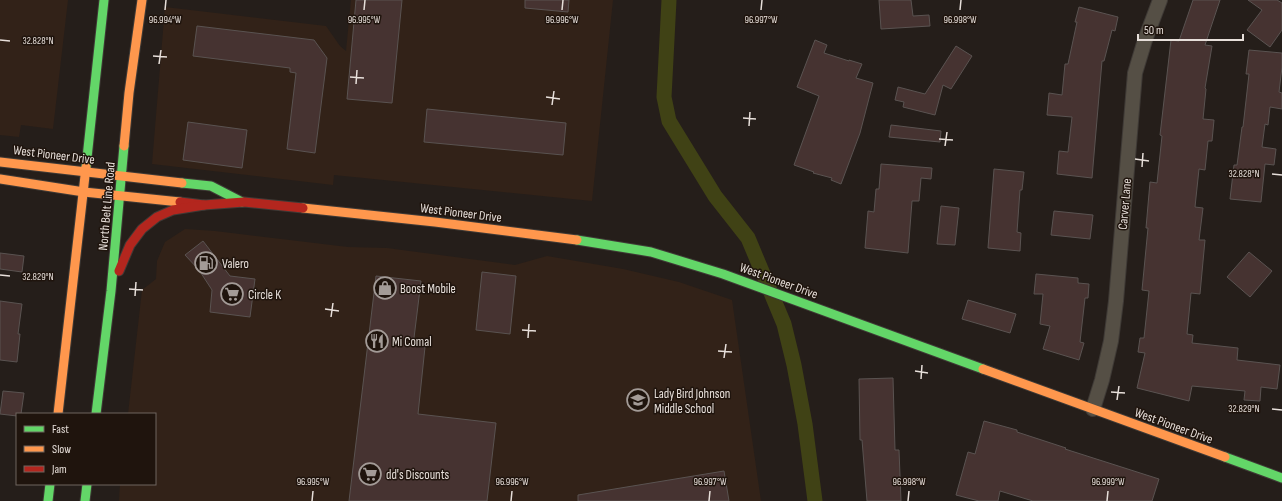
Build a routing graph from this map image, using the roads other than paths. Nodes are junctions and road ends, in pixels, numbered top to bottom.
1 (104, 0) edge
2 (142, 0) edge
3 (1160, 0) edge
4 (0, 162) edge
5 (86, 172) junction
6 (122, 175) junction
7 (0, 179) edge
8 (84, 192) junction
9 (119, 195) junction
10 (244, 202) junction
11 (204, 205) junction
12 (111, 291) junction
13 (1093, 409) junction
14 (58, 413) edge
15 (96, 413) edge
16 (1282, 478) edge
17 (50, 485) edge
18 (87, 485) edge
19 (48, 501) edge
20 (85, 501) edge

1 - 5 main road, North Belt Line Road
2 - 6 main road, North Belt Line Road
3 - 13 street, Carver Lane
4 - 5 main road, West Pioneer Drive
5 - 6 main road, West Pioneer Drive
5 - 8 main road, North Belt Line Road
6 - 9 main road, North Belt Line Road
6 - 10 main road, West Pioneer Drive
7 - 8 main road, West Pioneer Drive
8 - 9 main road, West Pioneer Drive
8 - 14 main road, North Belt Line Road
9 - 11 main road, West Pioneer Drive
9 - 12 main road, North Belt Line Road
10 - 11 main road, West Pioneer Drive
10 - 13 main road, West Pioneer Drive
11 - 12 main road
12 - 15 main road, North Belt Line Road
13 - 16 main road, West Pioneer Drive
17 - 19 main road
18 - 20 main road

